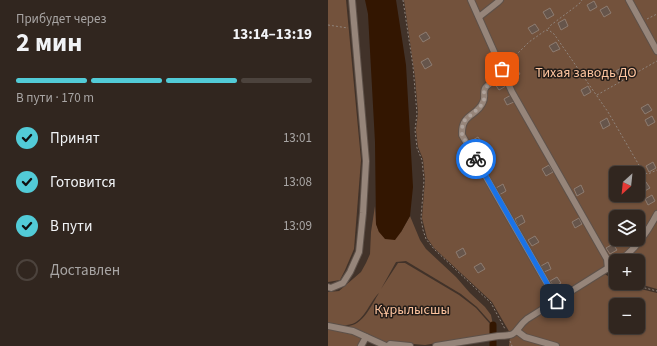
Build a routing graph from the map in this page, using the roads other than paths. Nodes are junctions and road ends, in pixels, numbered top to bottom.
1 (352, 0) edge
2 (471, 0) edge
3 (500, 0) edge
4 (629, 0) edge
5 (479, 17) junction
6 (657, 51) edge
7 (503, 71) junction
8 (657, 214) edge
9 (630, 254) edge
10 (609, 268) edge
11 (606, 270) junction
12 (328, 287) edge
13 (557, 301) junction
14 (328, 326) edge
15 (518, 331) junction
16 (366, 337) junction
17 (361, 346) edge
18 (387, 346) edge
19 (410, 346) edge
20 (436, 346) edge
21 (556, 346) edge

1 - 12 street
2 - 5 street
3 - 5 street
4 - 6 street
5 - 7 street
7 - 11 street
7 - 13 street
8 - 9 street
10 - 11 street
11 - 13 street
13 - 15 street
14 - 16 street
15 - 20 street
15 - 21 street
16 - 17 street
16 - 18 street
18 - 19 street

